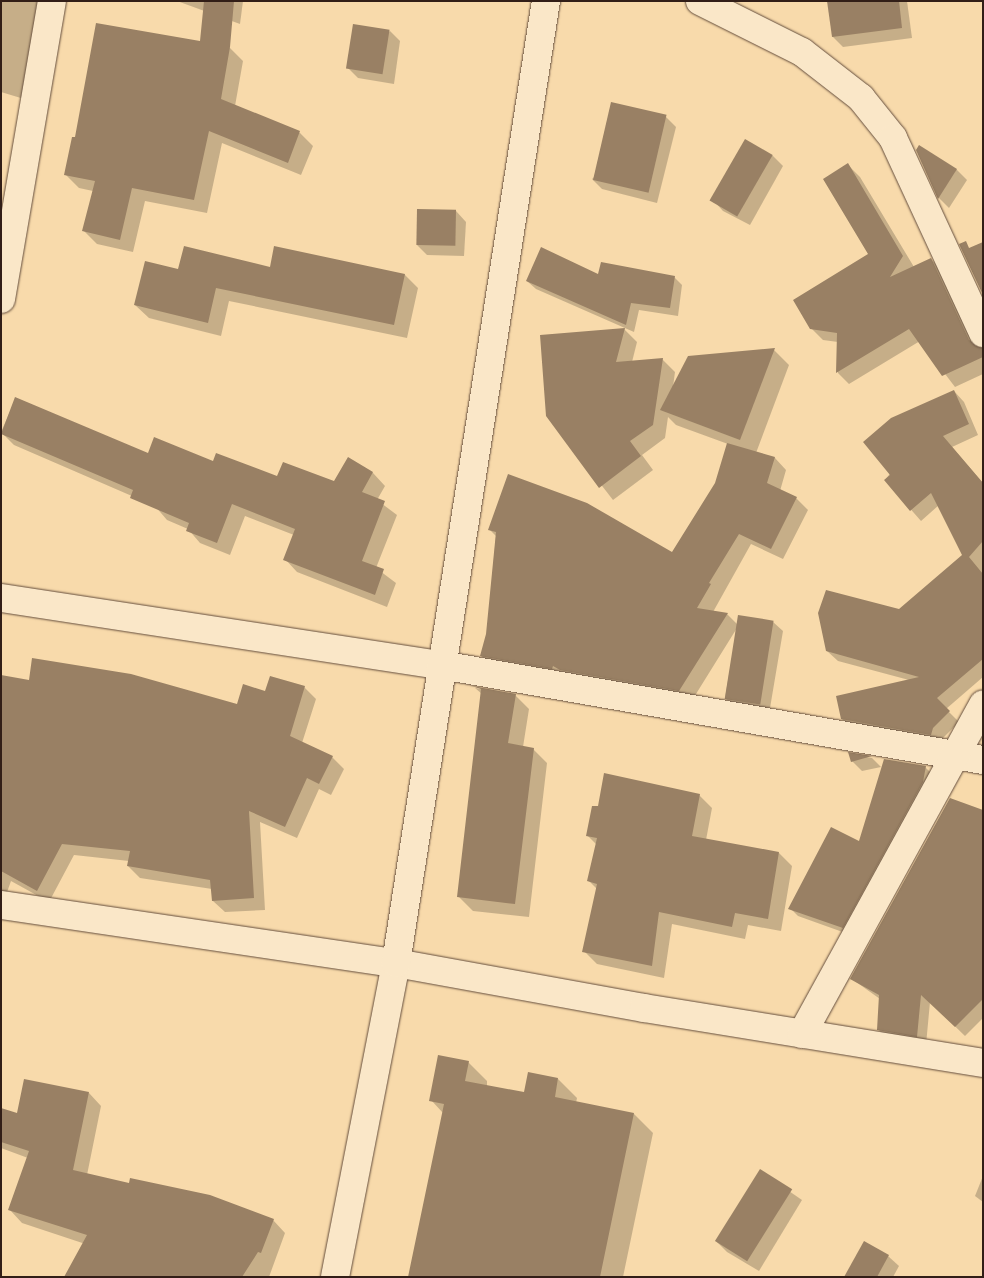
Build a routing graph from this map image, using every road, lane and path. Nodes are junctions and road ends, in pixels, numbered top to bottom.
1 (52, 1) edge
2 (546, 1) edge
3 (700, 1) edge
4 (1, 299) edge
5 (983, 334) edge
6 (1, 598) edge
7 (441, 665) junction
8 (983, 705) edge
9 (954, 755) junction
10 (983, 760) edge
11 (1, 905) edge
12 (396, 962) junction
13 (802, 1034) junction
14 (983, 1063) edge
15 (335, 1277) edge

1 - 4 street
2 - 7 street
3 - 5 street
6 - 7 street
7 - 9 street
7 - 12 street
8 - 9 street
9 - 10 street
9 - 13 street
11 - 12 street
12 - 13 street
12 - 15 street
13 - 14 street

